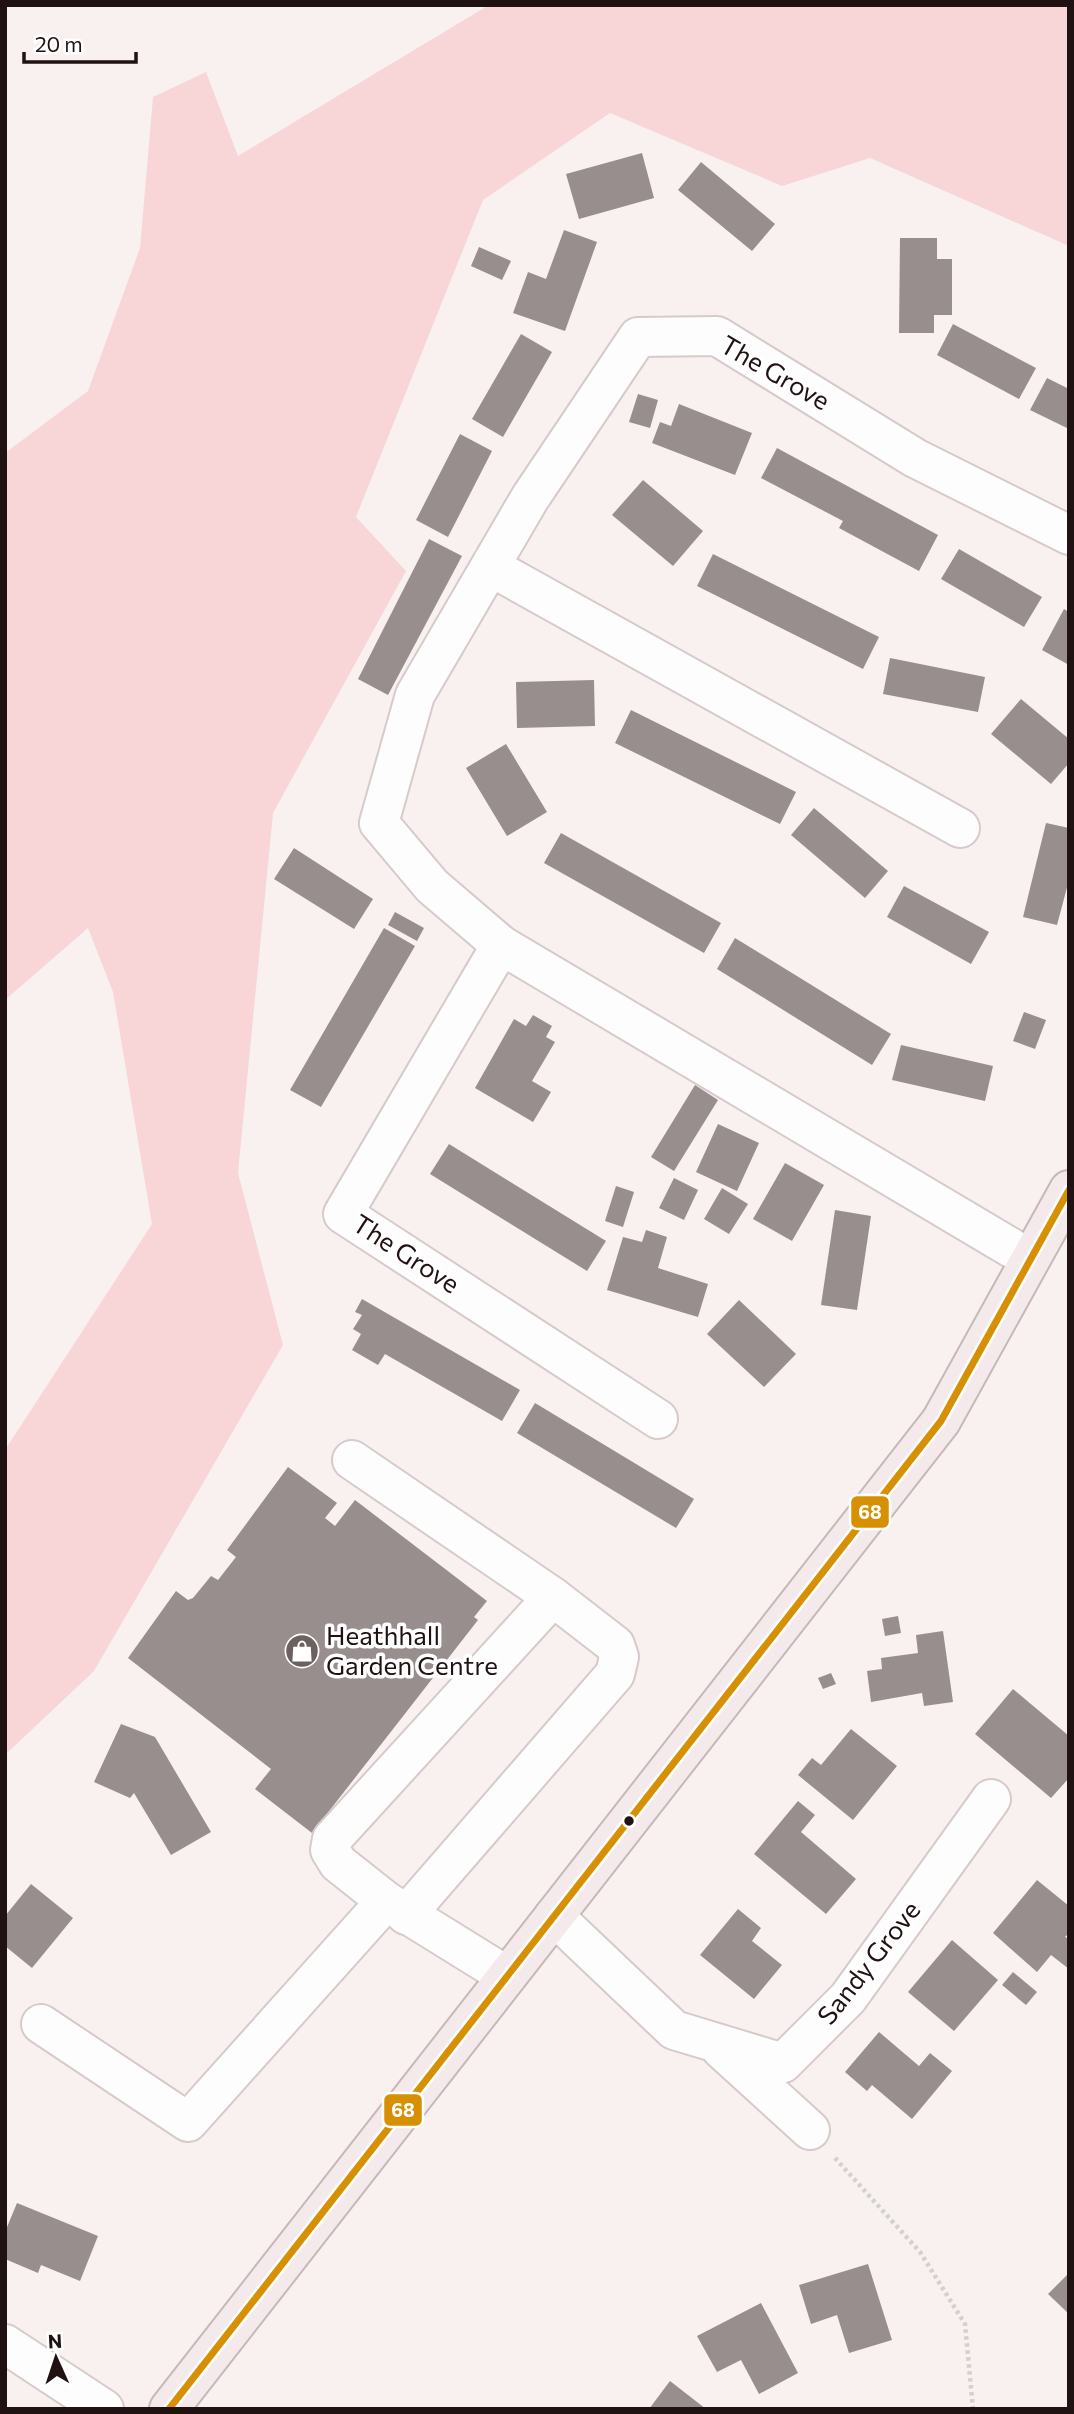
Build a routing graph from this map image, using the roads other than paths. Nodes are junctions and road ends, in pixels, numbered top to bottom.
1 (1069, 535) edge
2 (491, 567) junction
3 (960, 828) dead end
4 (501, 945) junction
5 (1069, 1190) edge
6 (1030, 1259) junction
7 (658, 1419) dead end
8 (352, 1460) dead end
9 (553, 1597) junction
10 (991, 1799) dead end
11 (396, 1908) junction
12 (554, 1916) junction
13 (507, 1976) junction
14 (41, 2024) dead end
15 (713, 2042) junction
16 (810, 2130) road end
17 (5, 2344) edge
18 (104, 2409) edge
19 (169, 2409) edge

1 - 2 street, The Grove
2 - 3 street
2 - 4 street, The Grove
4 - 6 street, The Grove
4 - 7 street, The Grove
5 - 6 highway
6 - 12 highway
8 - 9 street
9 - 11 street
9 - 11 street
10 - 15 street, Sandy Grove
11 - 13 street
11 - 14 street
12 - 13 highway
12 - 15 street, Sandy Grove
13 - 19 highway
15 - 16 street, Sandy Grove
17 - 18 street

